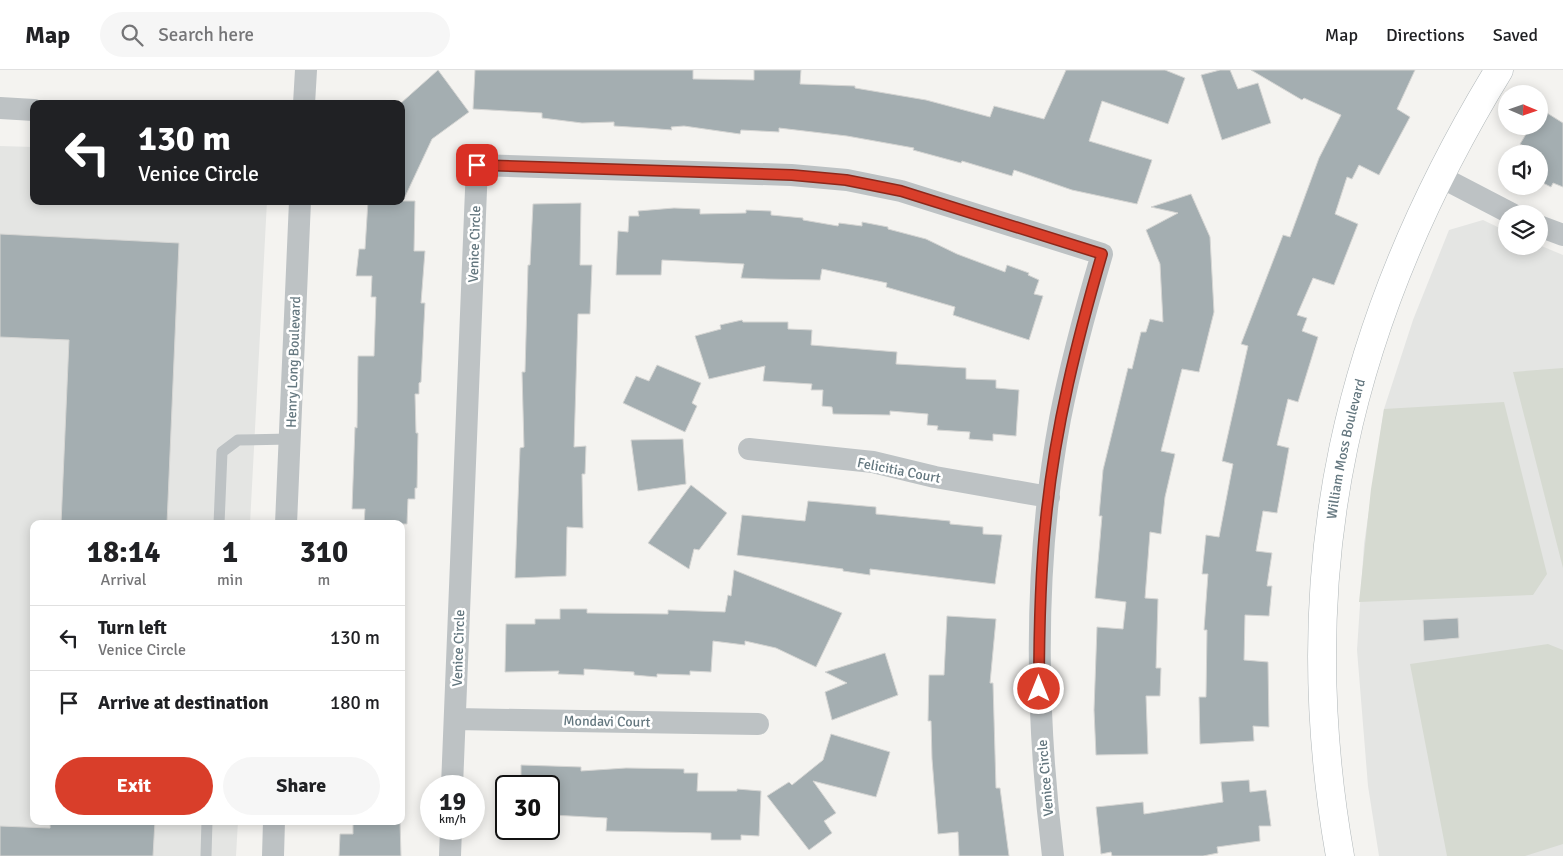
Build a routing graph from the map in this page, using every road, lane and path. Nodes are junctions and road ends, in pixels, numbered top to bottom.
1 (306, 70) edge
2 (1499, 70) edge
3 (304, 100) edge
4 (0, 108) edge
5 (30, 110) edge
6 (1438, 176) junction
7 (300, 205) edge
8 (1498, 207) edge
9 (1548, 229) edge
10 (1563, 235) edge
11 (290, 439) junction
12 (749, 449) dead end
13 (1049, 497) junction
14 (219, 520) edge
15 (286, 520) edge
16 (455, 719) junction
17 (758, 724) dead end
18 (452, 775) edge
19 (207, 825) edge
20 (274, 825) edge
21 (451, 840) edge
22 (206, 856) edge
23 (273, 856) edge
24 (450, 856) edge
25 (1053, 856) edge
26 (1340, 856) edge

1 - 3 street
2 - 6 street, William Moss Boulevard
4 - 5 street
6 - 8 street
6 - 26 street, William Moss Boulevard
7 - 11 street, Henry Long Boulevard
9 - 10 street
11 - 14 lane
11 - 15 street, Henry Long Boulevard
12 - 13 street, Felicitia Court
13 - 16 street, Venice Circle
13 - 25 street, Venice Circle
16 - 17 street, Mondavi Court
16 - 18 street, Venice Circle
19 - 22 lane
20 - 23 street
21 - 24 street

